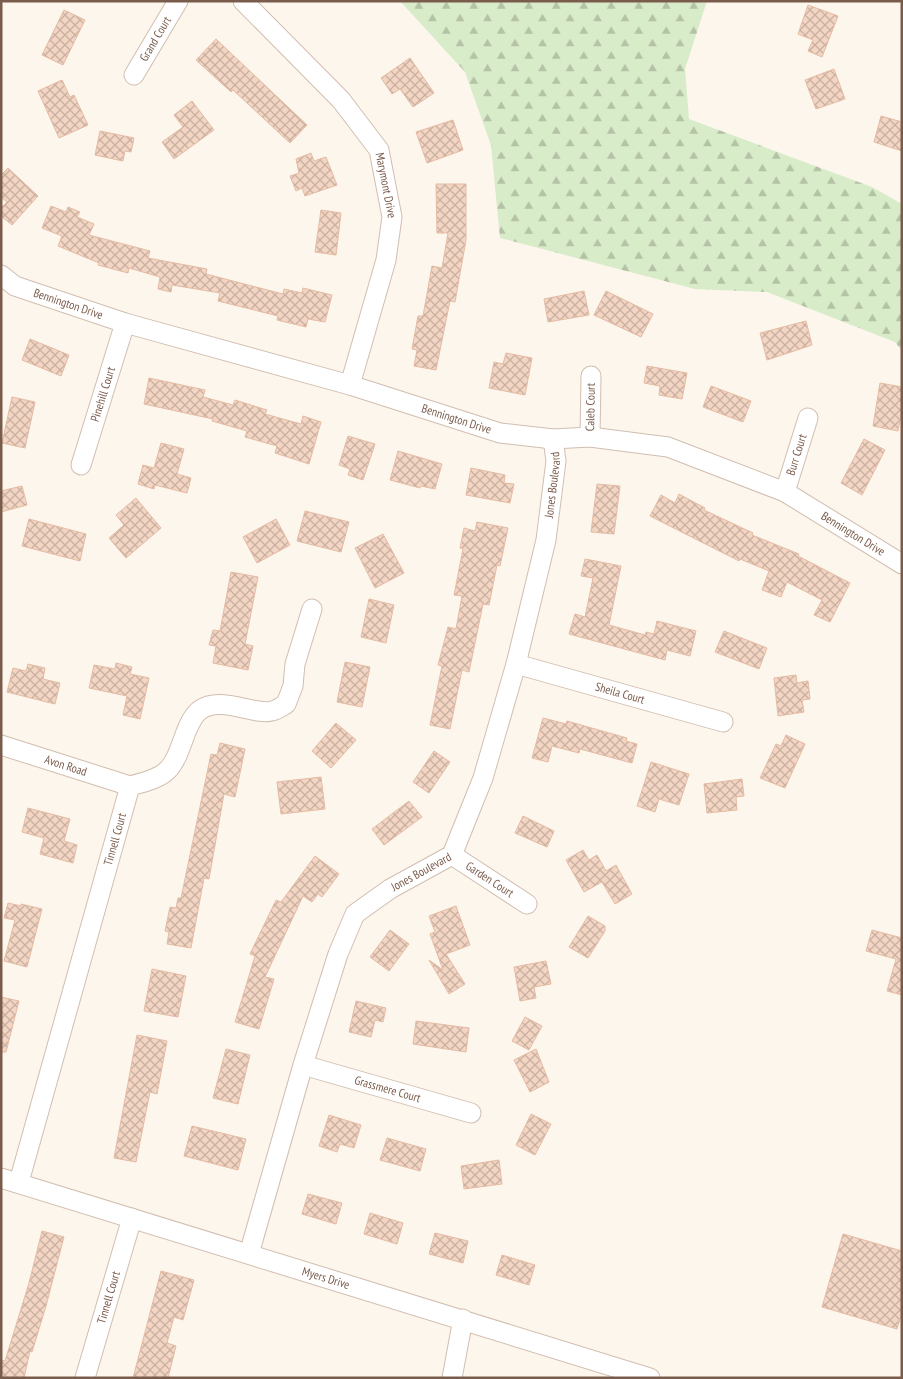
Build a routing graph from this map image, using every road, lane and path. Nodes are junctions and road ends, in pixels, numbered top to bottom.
1 (178, 1) edge
2 (243, 1) edge
3 (134, 74) dead end
4 (1, 276) edge
5 (125, 323) junction
6 (591, 376) dead end
7 (350, 385) junction
8 (808, 418) dead end
9 (590, 437) junction
10 (553, 439) junction
11 (81, 465) dead end
12 (785, 492) junction
13 (902, 564) edge
14 (312, 608) dead end
15 (516, 664) junction
16 (723, 722) dead end
17 (1, 745) edge
18 (130, 786) junction
19 (452, 855) junction
20 (527, 904) dead end
21 (303, 1064) junction
22 (471, 1113) dead end
23 (10, 1180) edge
24 (132, 1218) junction
25 (249, 1254) junction
26 (463, 1319) junction
27 (85, 1378) edge
28 (452, 1378) edge
29 (650, 1378) edge

1 - 3 street, Grand Court
2 - 7 street, Marymont Drive
4 - 5 street, Bennington Drive
5 - 7 street, Bennington Drive
5 - 11 street, Pinehill Court
6 - 9 street, Caleb Court
7 - 10 street, Bennington Drive
8 - 12 street, Burr Court
9 - 10 street, Bennington Drive
9 - 12 street, Bennington Drive
10 - 15 street, Jones Boulevard
12 - 13 street, Bennington Drive
14 - 18 street
15 - 16 street, Sheila Court
15 - 19 street, Jones Boulevard
17 - 18 street, Avon Road
18 - 23 street, Tinnell Court
19 - 20 street, Garden Court
19 - 21 street, Jones Boulevard
21 - 22 street, Grassmere Court
21 - 25 street, Jones Boulevard
23 - 24 street, Myers Drive
24 - 25 street, Myers Drive
24 - 27 street, Tinnell Court
25 - 26 street, Myers Drive
26 - 28 street
26 - 29 street, Myers Drive

